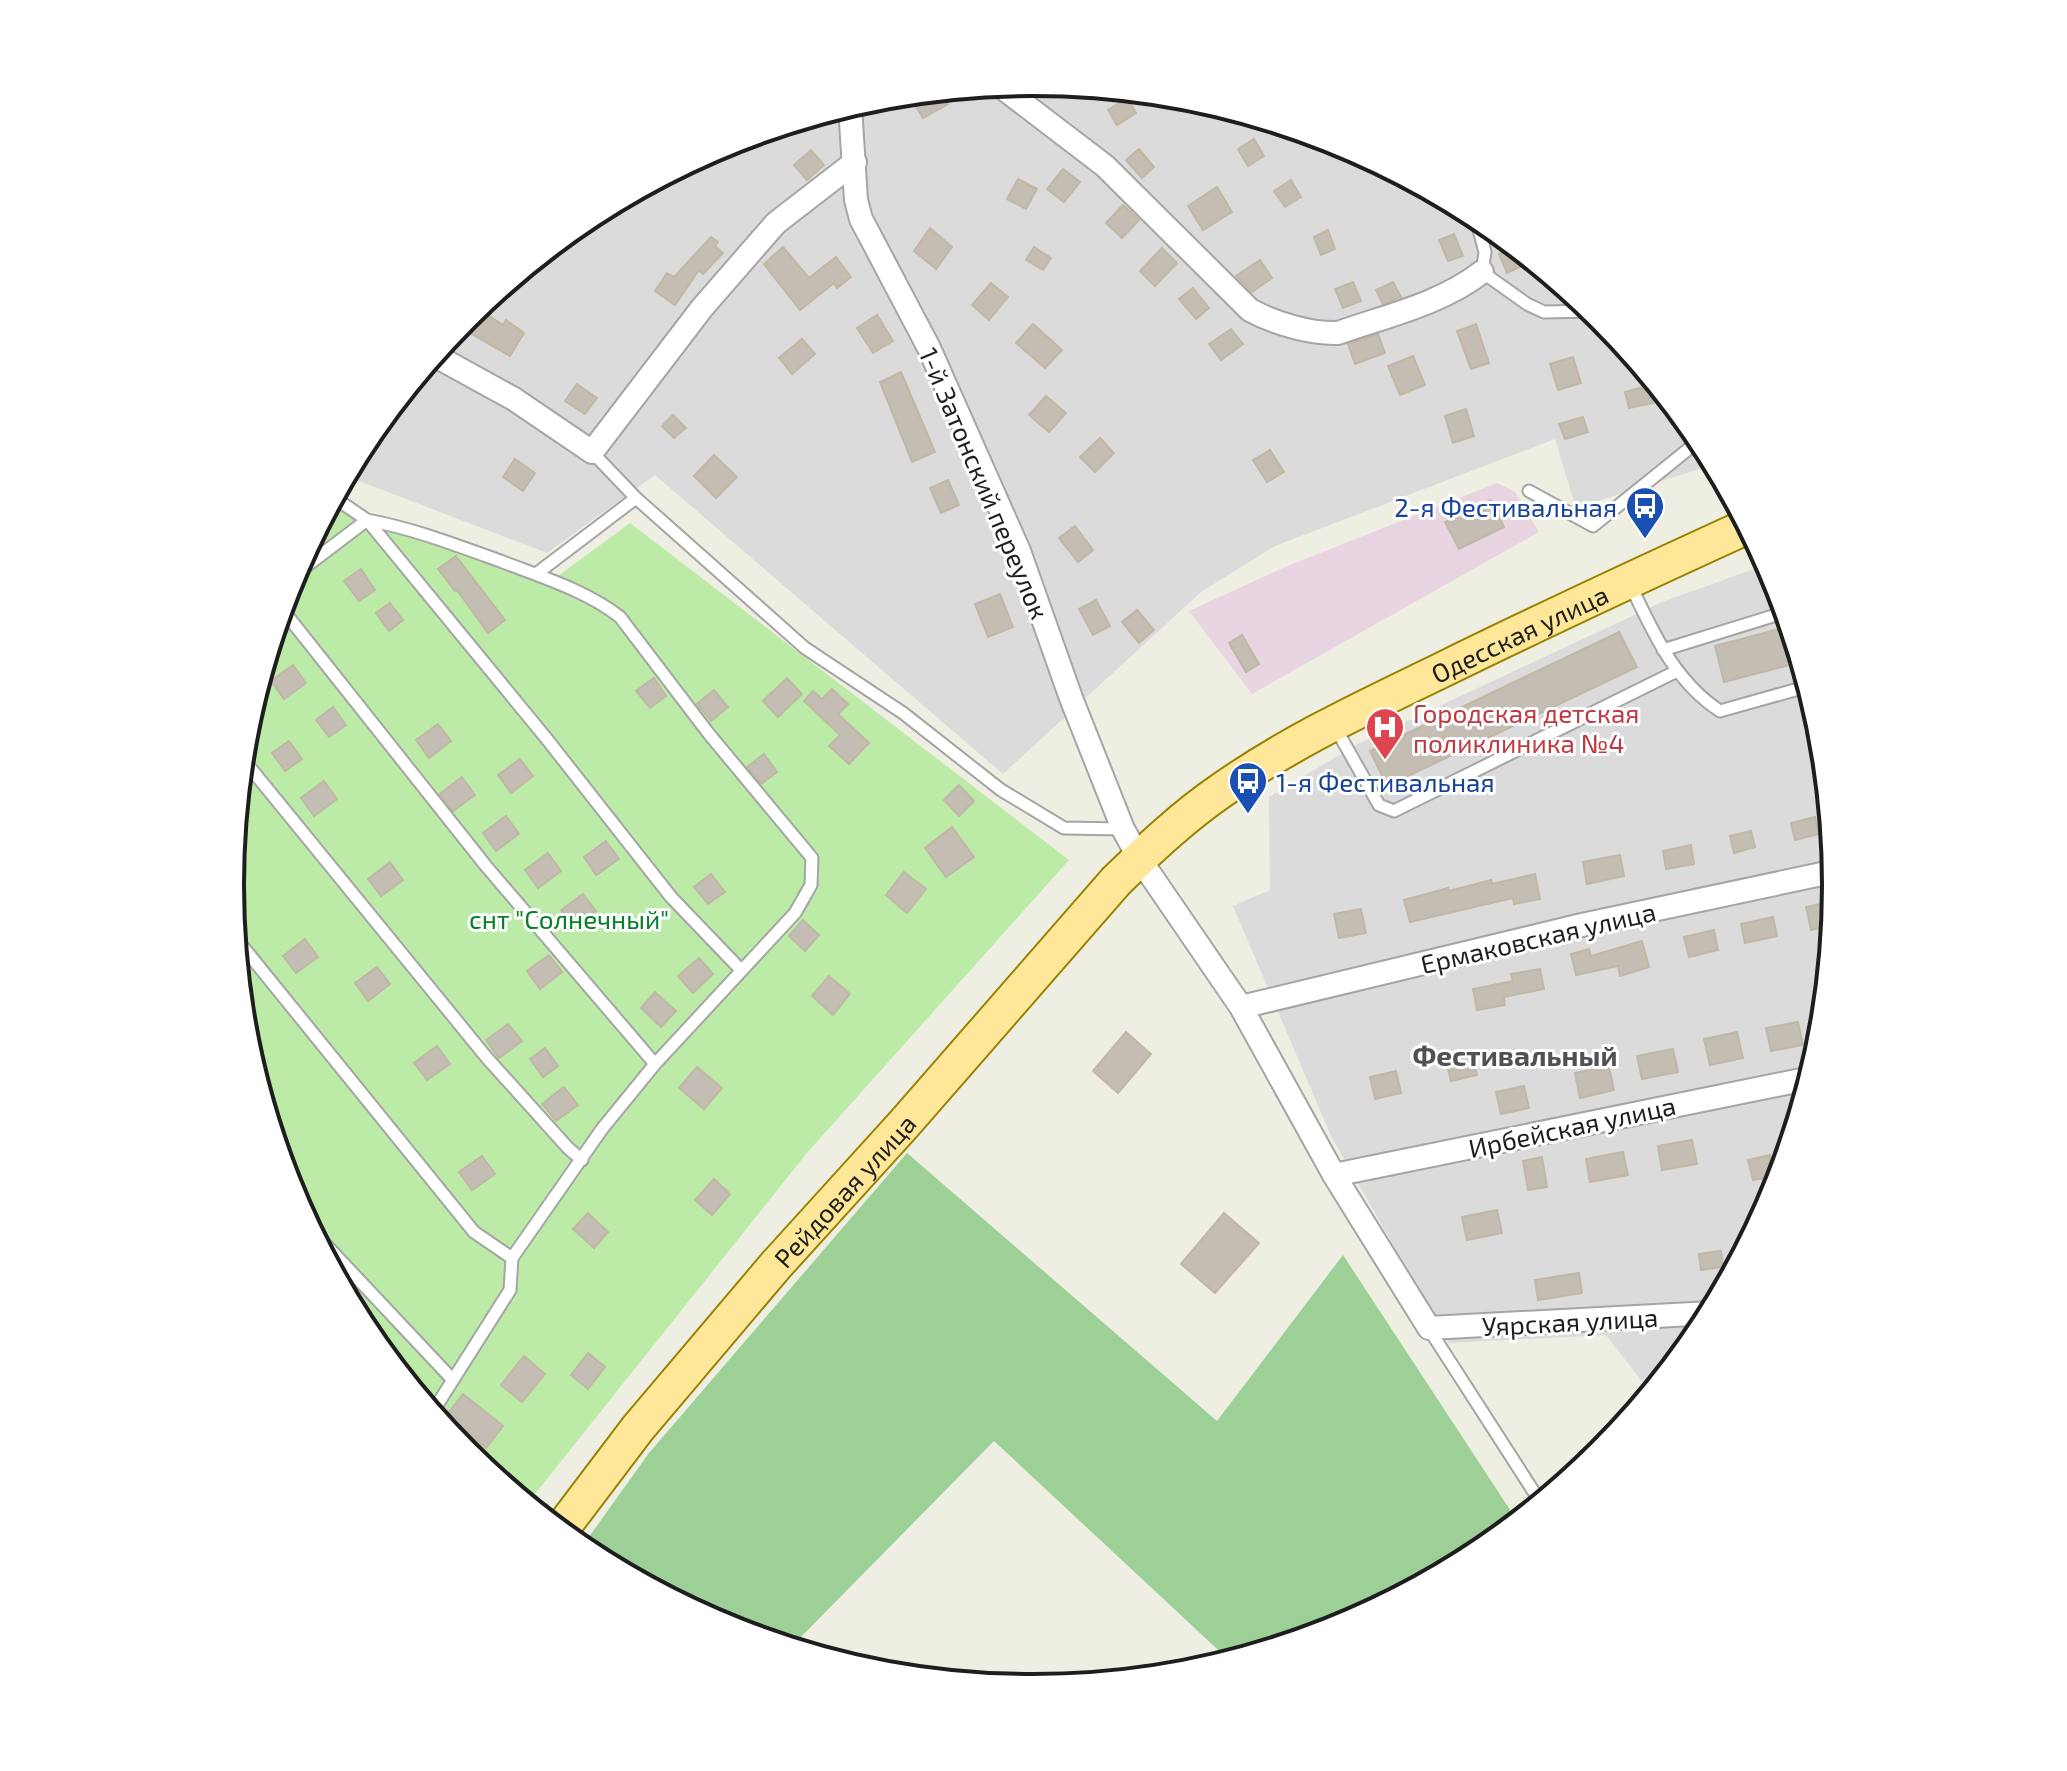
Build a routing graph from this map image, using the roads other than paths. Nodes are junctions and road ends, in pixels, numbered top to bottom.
1 (1014, 97) edge
2 (851, 118) edge
3 (855, 162) junction
4 (1480, 235) edge
5 (1482, 272) junction
6 (1575, 311) edge
7 (444, 361) edge
8 (1690, 448) edge
9 (592, 452) junction
10 (1529, 491) dead end
11 (636, 498) junction
12 (343, 504) edge
13 (367, 520) junction
14 (1739, 530) edge
15 (314, 560) edge
16 (536, 574) junction
17 (1628, 580) junction
18 (1775, 615) edge
19 (291, 620) edge
20 (1663, 650) junction
21 (1677, 671) junction
22 (1798, 689) edge
23 (1333, 723) junction
24 (253, 771) edge
25 (1123, 829) junction
26 (1139, 858) junction
27 (1823, 874) edge
28 (247, 952) edge
29 (741, 970) junction
30 (1241, 1007) junction
31 (655, 1064) junction
32 (1798, 1081) edge
33 (582, 1160) junction
34 (1334, 1175) junction
35 (337, 1257) edge
36 (512, 1258) junction
37 (1696, 1314) edge
38 (1429, 1328) junction
39 (452, 1379) junction
40 (438, 1403) edge
41 (1535, 1494) edge
42 (567, 1522) edge

1 - 5 street
2 - 3 street, 1-й Затонский переулок
3 - 9 street
3 - 25 street, 1-й Затонский переулок
4 - 5 lane
5 - 6 lane
7 - 9 street
8 - 10 lane
9 - 11 lane
11 - 16 lane
11 - 25 lane
12 - 13 lane
13 - 15 lane
13 - 16 lane
13 - 29 lane
14 - 17 main road, Одесская улица
16 - 29 lane
17 - 20 lane
17 - 23 main road, Одесская улица
18 - 20 lane
19 - 31 lane
20 - 21 lane
21 - 22 lane
21 - 23 lane
23 - 26 main road, Одесская улица
24 - 33 lane
25 - 26 lane
26 - 30 street
26 - 42 main road, Рейдовая улица
27 - 30 street, Ермаковская улица
28 - 36 lane
29 - 31 lane
30 - 34 street
31 - 33 lane
32 - 34 street, Ирбейская улица
33 - 36 lane
34 - 38 street
35 - 39 lane
36 - 39 lane
37 - 38 street, Уярская улица
38 - 41 lane
39 - 40 lane

